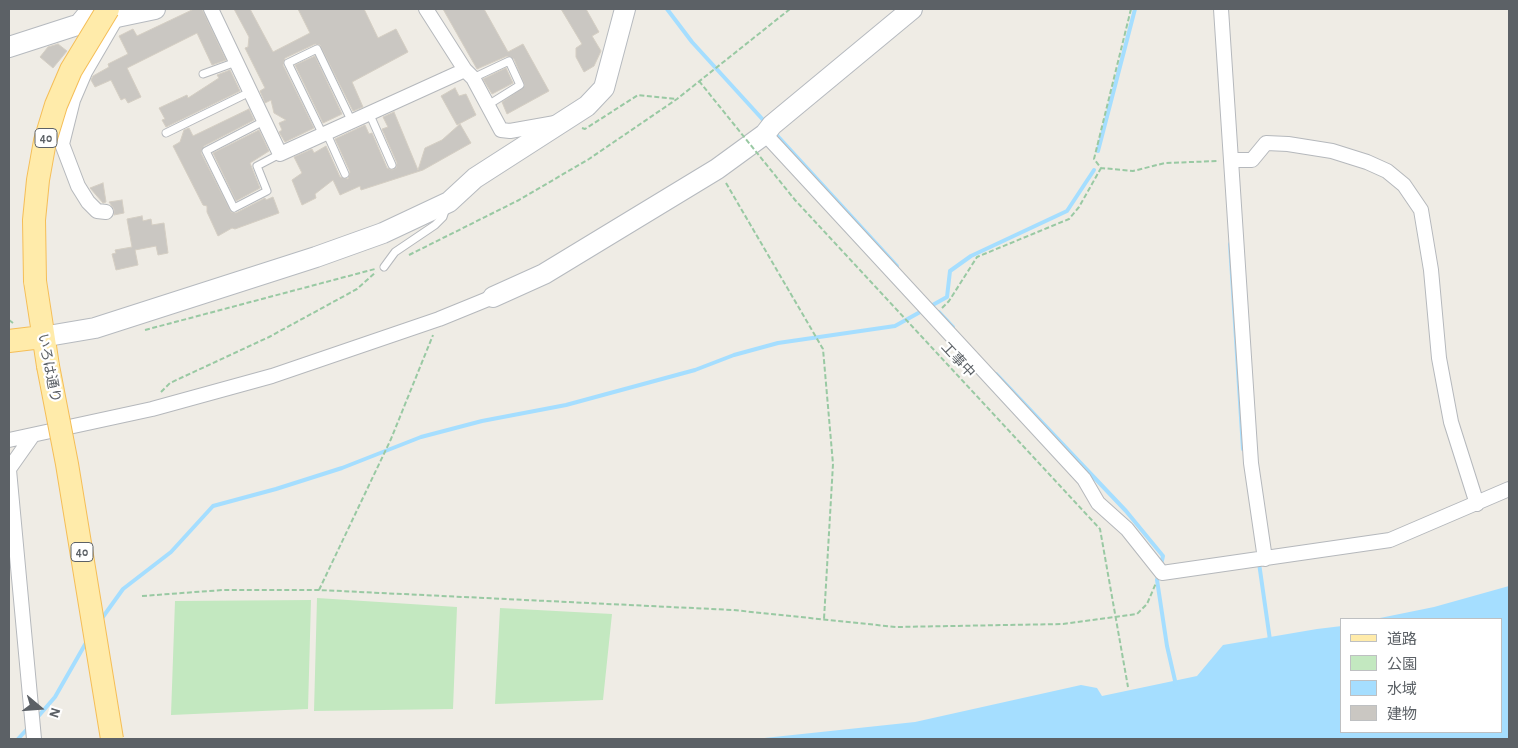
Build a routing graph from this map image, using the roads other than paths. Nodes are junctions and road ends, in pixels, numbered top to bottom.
1 (88, 9) edge
2 (156, 9) edge
3 (211, 9) edge
4 (426, 9) edge
5 (625, 9) edge
6 (912, 9) edge
7 (1221, 9) edge
8 (112, 13) edge
9 (74, 26) junction
10 (9, 47) edge
11 (236, 62) junction
12 (203, 74) dead end
13 (469, 74) junction
14 (250, 92) junction
15 (488, 105) junction
16 (370, 114) junction
17 (264, 121) junction
18 (353, 122) junction
19 (560, 122) junction
20 (767, 131) junction
21 (166, 133) dead end
22 (325, 135) junction
23 (280, 154) junction
24 (1231, 160) junction
25 (392, 165) dead end
26 (345, 174) dead end
27 (449, 202) junction
28 (106, 212) dead end
29 (384, 267) road end
30 (493, 297) joint
31 (42, 337) junction
32 (9, 341) edge
33 (33, 435) junction
34 (9, 440) edge
35 (9, 469) edge
36 (1509, 489) edge
37 (1477, 504) junction
38 (1260, 560) junction
39 (34, 739) edge
40 (112, 739) edge

1 - 9 street
2 - 8 street
3 - 11 street
4 - 13 street
5 - 19 street
6 - 20 street
7 - 24 street
8 - 9 street
8 - 28 street
8 - 31 main road, いろは通り / 40, bridge
9 - 10 street
11 - 12 lane
11 - 14 street
13 - 15 street
13 - 15 lane
13 - 16 street
14 - 17 street
14 - 21 lane
15 - 19 street
16 - 18 street
16 - 25 lane
17 - 23 street
17 - 23 lane
18 - 22 street
18 - 22 lane
19 - 27 street
20 - 30 street
20 - 38 street
22 - 23 street
22 - 26 lane
24 - 37 street
24 - 38 street
27 - 29 lane
27 - 31 street
30 - 33 street
31 - 32 main road
31 - 40 main road, いろは通り / 40, bridge
33 - 34 street
33 - 35 street
35 - 39 street
36 - 37 street
37 - 38 street

